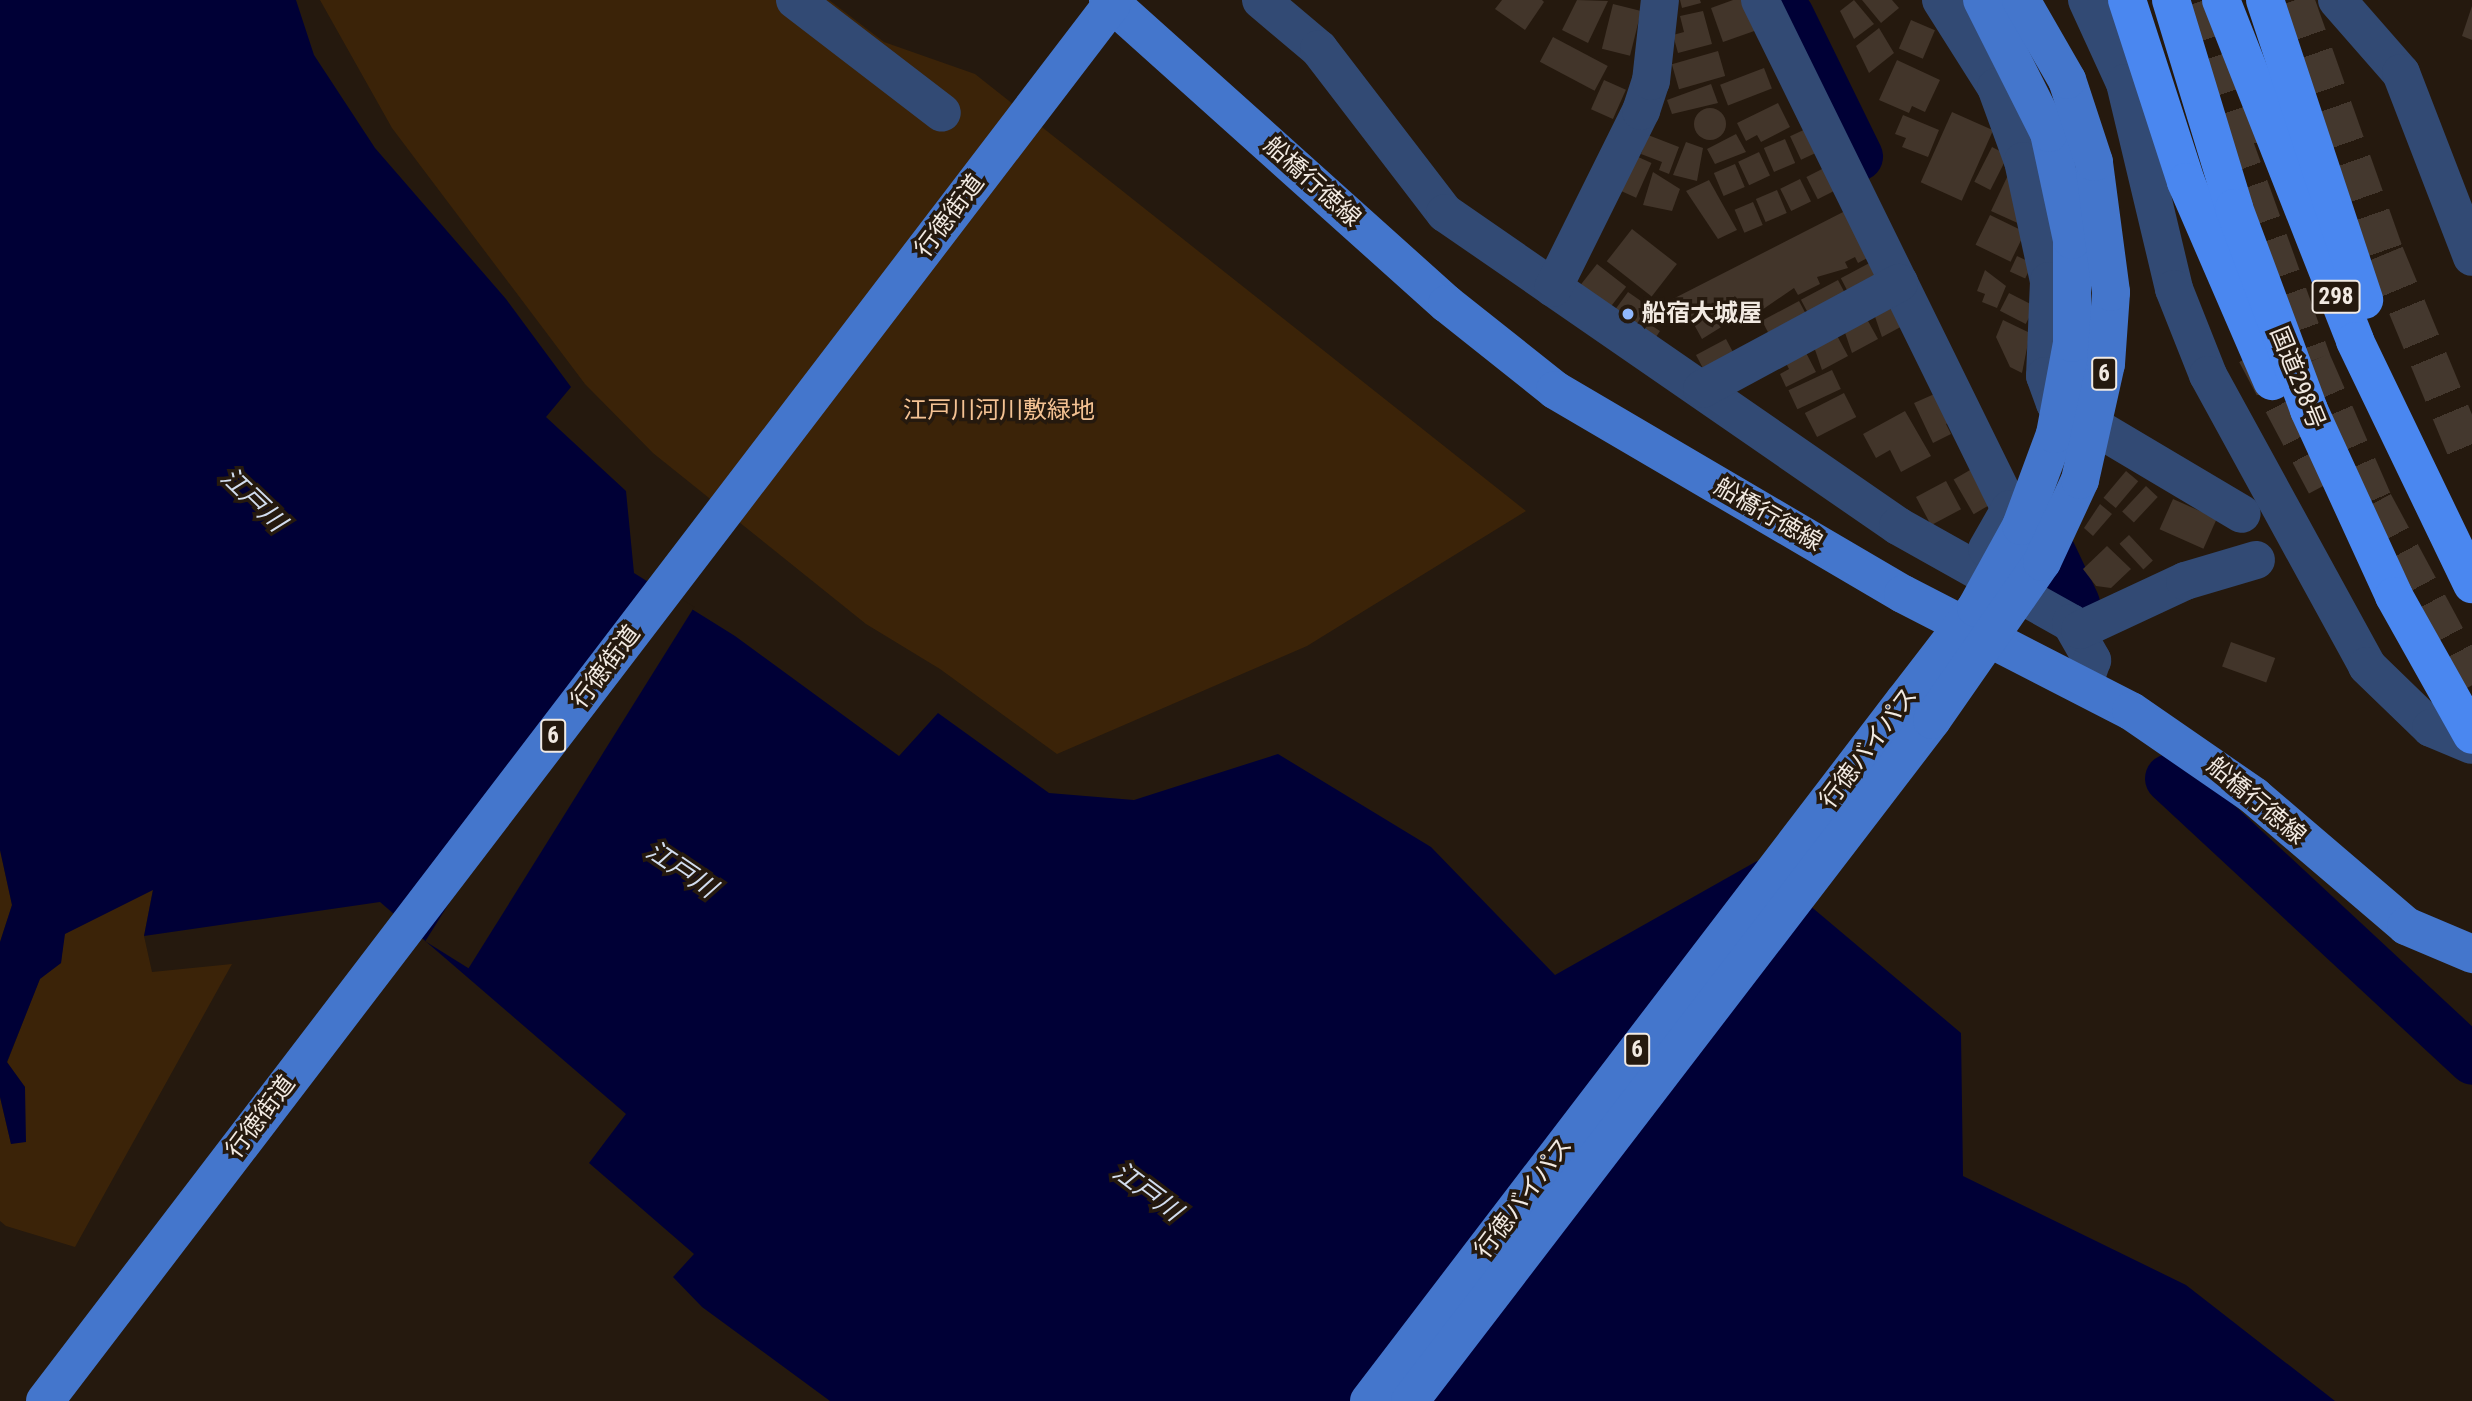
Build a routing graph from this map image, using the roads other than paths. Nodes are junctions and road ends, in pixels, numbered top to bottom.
1 (795, 0) edge
2 (1261, 0) edge
3 (1660, 0) edge
4 (1760, 0) edge
5 (1941, 0) edge
6 (1982, 0) edge
7 (2021, 0) edge
8 (2087, 0) edge
9 (2127, 0) edge
10 (2171, 0) edge
11 (2221, 0) edge
12 (2265, 0) edge
13 (2337, 0) edge
14 (1110, 2) edge
15 (942, 113) dead end
16 (2472, 257) edge
17 (1899, 283) junction
18 (1553, 288) junction
19 (1702, 388) junction
20 (2075, 419) junction
21 (2348, 502) junction
22 (2242, 514) dead end
23 (2256, 561) dead end
24 (1988, 581) junction
25 (2470, 581) edge
26 (2080, 630) junction
27 (2084, 683) junction
28 (2472, 735) edge
29 (2472, 745) edge
30 (2472, 954) edge
31 (48, 1397) edge
32 (1369, 1401) edge
33 (1410, 1401) edge

1 - 15 street
2 - 18 street
3 - 18 street
4 - 17 street
5 - 20 street
6 - 32 main road, 行徳バイパス / 6, bridge
7 - 33 main road, 行徳バイパス / 6, bridge
8 - 29 street
9 - 21 highway, 298
10 - 21 highway, 国道298号 / 298
11 - 25 highway, 298
12 - 25 highway, 298
13 - 16 street
14 - 27 main road, 船橋行徳線
14 - 31 main road, 行徳街道 / 6
17 - 19 street
17 - 24 street
18 - 19 street
19 - 24 street
20 - 22 street
20 - 24 street
21 - 28 highway, 国道298号 / 298
23 - 26 street
24 - 26 street
26 - 27 street
27 - 30 main road, 船橋行徳線

